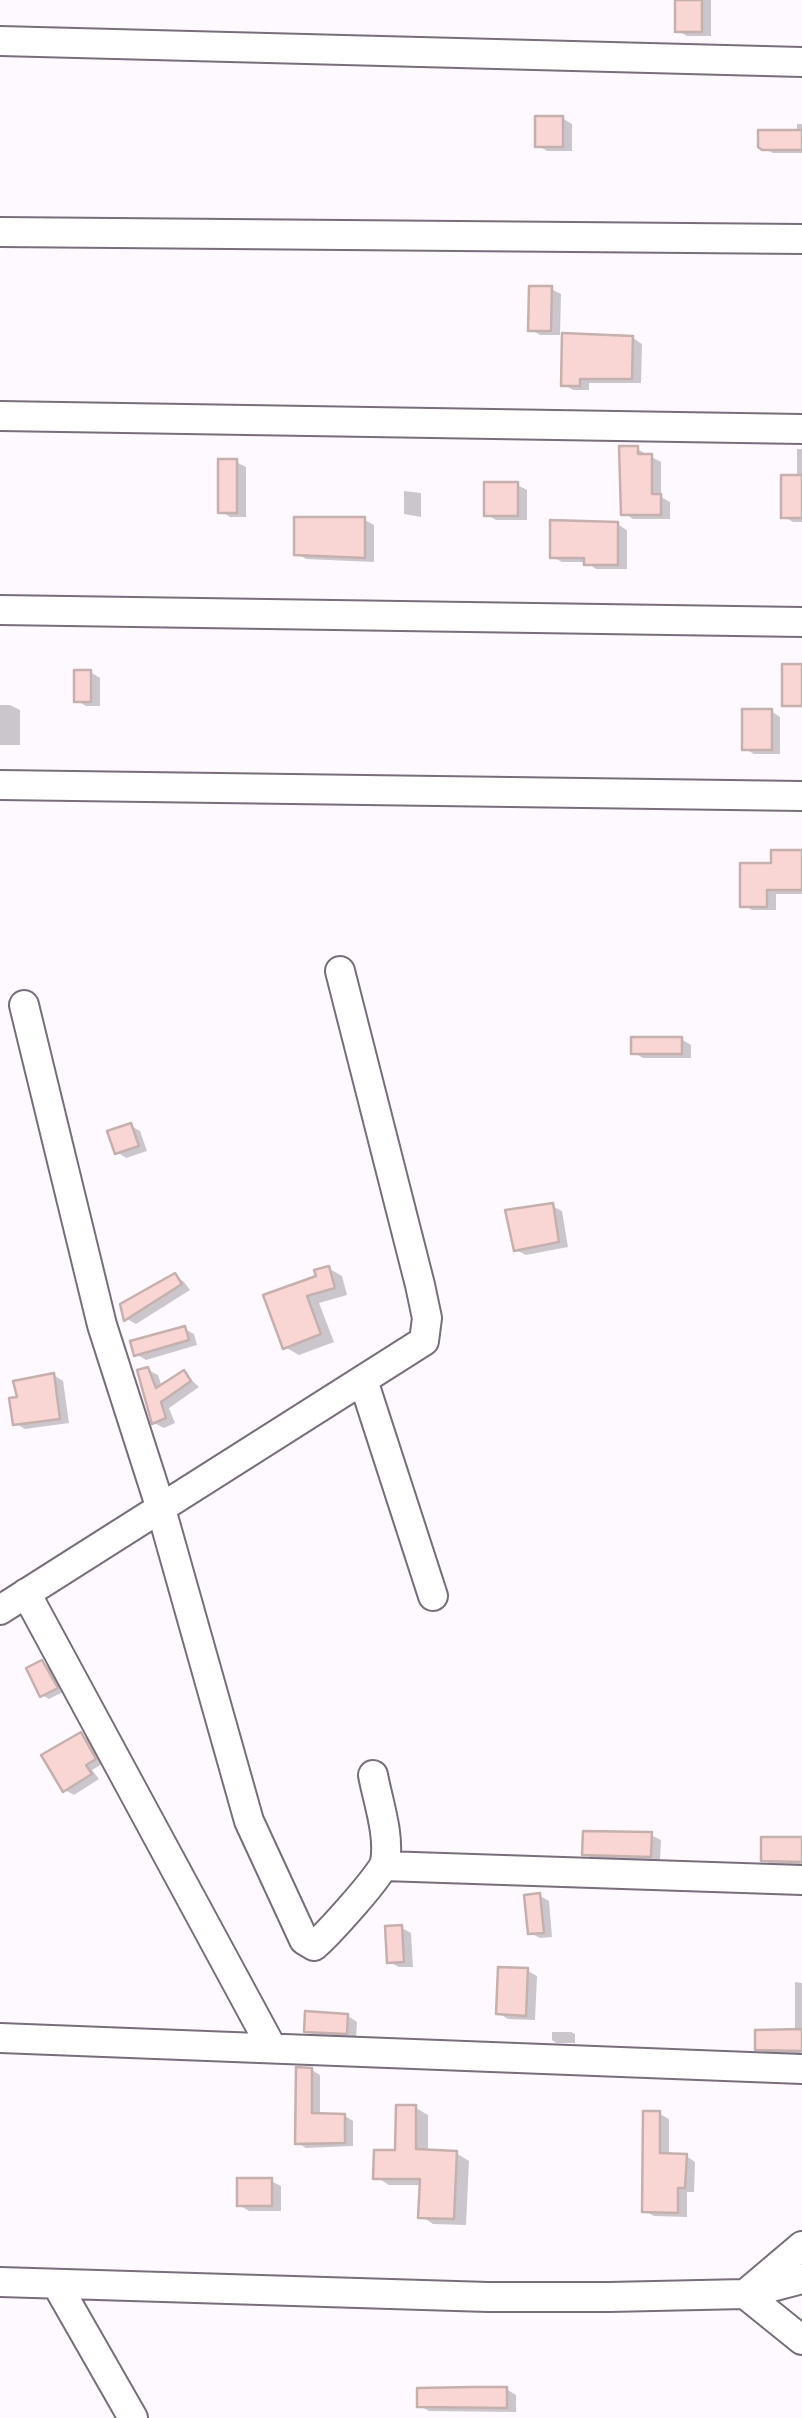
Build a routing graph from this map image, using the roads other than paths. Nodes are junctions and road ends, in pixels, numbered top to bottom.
1 (0, 41) edge
2 (802, 62) edge
3 (0, 232) edge
4 (802, 239) edge
5 (0, 416) edge
6 (802, 429) edge
7 (0, 610) edge
8 (802, 622) edge
9 (0, 785) edge
10 (802, 796) edge
11 (340, 972) dead end
12 (24, 1005) dead end
13 (363, 1380) junction
14 (161, 1509) junction
15 (26, 1593) junction
16 (433, 1596) dead end
17 (0, 1610) edge
18 (373, 1775) dead end
19 (384, 1866) junction
20 (802, 1880) edge
21 (0, 2038) edge
22 (272, 2048) junction
23 (802, 2068) edge
24 (802, 2246) edge
25 (802, 2279) edge
26 (0, 2282) edge
27 (57, 2285) junction
28 (745, 2294) junction
29 (802, 2313) edge
30 (802, 2340) edge
31 (134, 2418) edge

1 - 2 street
3 - 4 street
5 - 6 street
7 - 8 street
9 - 10 street
11 - 13 street
12 - 14 street
13 - 14 street
13 - 16 street
14 - 15 street
14 - 19 street
15 - 17 street
15 - 22 street
18 - 19 street
19 - 20 street
21 - 22 street
22 - 23 street
24 - 28 street
25 - 28 street
26 - 27 street
27 - 28 street
27 - 31 street
28 - 29 street
28 - 30 street

